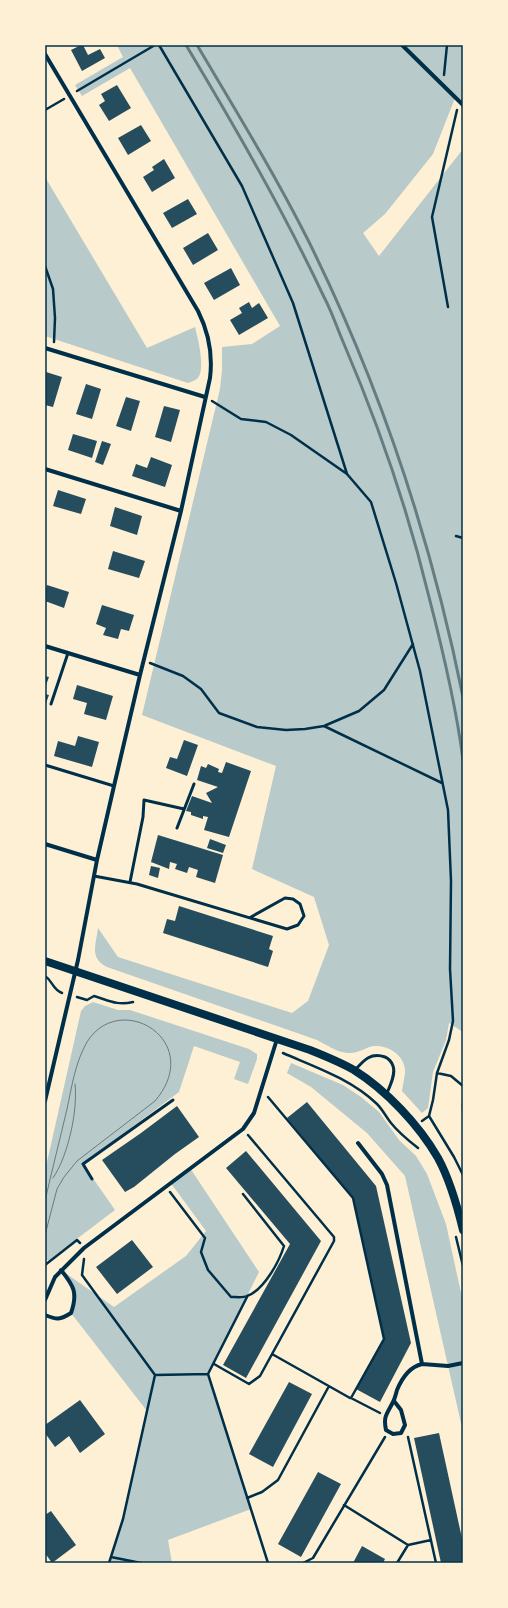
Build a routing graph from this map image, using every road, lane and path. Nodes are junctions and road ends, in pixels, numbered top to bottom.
1 (155, 45) edge
2 (159, 45) edge
3 (402, 45) edge
4 (447, 45) edge
5 (45, 54) edge
6 (444, 85) junction
7 (70, 95) junction
8 (461, 103) edge
9 (45, 110) edge
10 (45, 266) edge
11 (448, 307) dead end
12 (45, 348) edge
13 (53, 350) junction
14 (205, 397) junction
15 (45, 470) edge
16 (347, 474) junction
17 (180, 511) junction
18 (456, 536) dead end
19 (463, 538) edge
20 (413, 644) junction
21 (45, 646) edge
22 (68, 653) junction
23 (144, 661) junction
24 (140, 675) junction
25 (51, 704) dead end
26 (324, 726) junction
27 (45, 765) edge
28 (442, 783) junction
29 (194, 784) dead end
30 (114, 786) junction
31 (184, 809) junction
32 (177, 828) dead end
33 (45, 844) edge
34 (98, 860) junction
35 (94, 876) junction
36 (130, 882) junction
37 (251, 917) junction
38 (45, 962) edge
39 (75, 972) junction
40 (45, 976) edge
41 (69, 995) junction
42 (135, 1001) dead end
43 (277, 1039) junction
44 (274, 1050) junction
45 (354, 1071) junction
46 (436, 1072) junction
47 (463, 1086) edge
48 (261, 1089) junction
49 (386, 1095) junction
50 (173, 1100) dead end
51 (45, 1101) edge
52 (463, 1103) edge
53 (463, 1110) edge
54 (428, 1116) junction
55 (416, 1126) junction
56 (243, 1129) junction
57 (404, 1136) junction
58 (358, 1143) dead end
59 (421, 1151) dead end
60 (463, 1175) edge
61 (92, 1179) dead end
62 (165, 1186) junction
63 (243, 1194) dead end
64 (454, 1230) dead end
65 (463, 1230) edge
66 (84, 1248) junction
67 (45, 1265) edge
68 (463, 1266) edge
69 (61, 1270) junction
70 (247, 1296) junction
71 (45, 1300) edge
72 (45, 1315) edge
73 (272, 1354) junction
74 (463, 1363) edge
75 (214, 1364) junction
76 (422, 1364) junction
77 (208, 1374) junction
78 (156, 1376) junction
79 (329, 1386) junction
80 (350, 1398) junction
81 (394, 1401) junction
82 (386, 1416) junction
83 (405, 1425) junction
84 (388, 1432) junction
85 (248, 1498) junction
86 (344, 1505) junction
87 (431, 1540) junction
88 (408, 1545) junction
89 (111, 1557) junction
90 (109, 1563) edge
91 (141, 1563) edge
92 (268, 1563) edge
93 (303, 1563) edge
94 (397, 1563) edge
95 (436, 1563) edge

1 - 7 path
2 - 16 path
3 - 6 street
4 - 6 path
5 - 7 street
6 - 8 street
7 - 9 path
7 - 14 street
8 - 11 path
10 - 13 path
12 - 13 street
13 - 14 street
14 - 16 path
14 - 17 street
15 - 17 street
16 - 20 path
17 - 23 street
18 - 19 path
20 - 26 path
20 - 28 path
21 - 22 street
22 - 24 street
22 - 25 lane
23 - 24 street
23 - 26 path
24 - 30 street
26 - 28 path
27 - 30 lane
28 - 46 path
29 - 31 lane
30 - 34 street
31 - 32 lane
31 - 36 lane
33 - 34 street
34 - 35 street
35 - 36 lane
35 - 39 street
36 - 37 lane
37 - 37 lane
38 - 39 main road
39 - 41 street
39 - 43 main road
40 - 41 path
41 - 42 path
41 - 51 street
43 - 44 street
43 - 45 main road
44 - 48 street
44 - 57 path
45 - 49 main road
45 - 49 lane
46 - 47 path
46 - 54 path
48 - 56 street
48 - 80 path
49 - 55 main road
50 - 61 lane
52 - 53 path
54 - 55 path
54 - 60 path
55 - 57 path
55 - 65 main road
56 - 62 street
56 - 73 path
57 - 59 path
58 - 76 street
62 - 66 street
62 - 70 path
63 - 70 path
64 - 68 path
66 - 67 path
66 - 69 street
66 - 78 path
69 - 71 street
69 - 72 street
70 - 75 path
73 - 75 path
73 - 79 path
74 - 76 street
75 - 77 path
76 - 81 street
77 - 78 path
77 - 85 path
78 - 89 path
79 - 80 path
79 - 85 path
80 - 82 path
81 - 82 street
81 - 83 street
82 - 84 street
83 - 84 street
83 - 87 path
84 - 86 path
85 - 92 path
86 - 88 path
86 - 93 path
87 - 88 path
87 - 95 path
88 - 94 path
89 - 90 path
89 - 91 path

